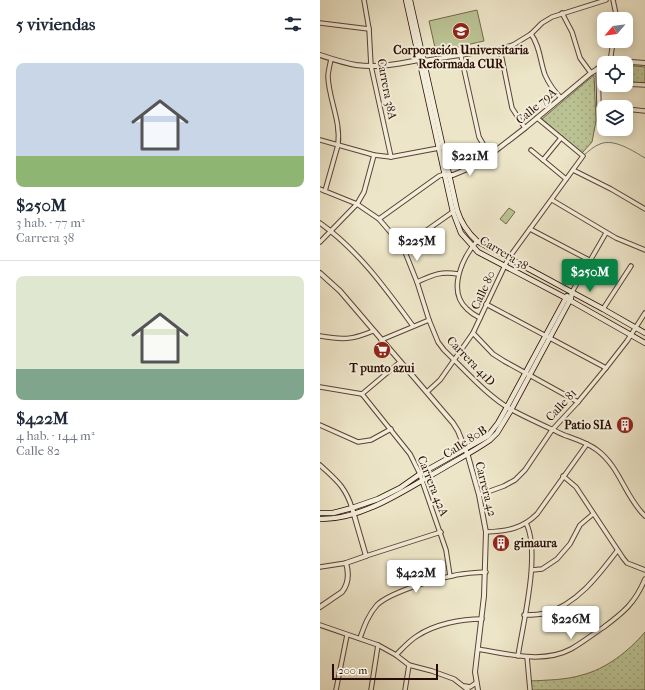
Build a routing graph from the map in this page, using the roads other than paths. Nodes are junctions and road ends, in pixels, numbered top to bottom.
1 (364, 0) edge
2 (406, 0) edge
3 (410, 0) edge
4 (606, 0) edge
5 (614, 0) edge
6 (615, 12) edge
7 (562, 13) junction
8 (320, 23) edge
9 (369, 28) junction
10 (531, 34) junction
11 (500, 49) junction
12 (320, 55) edge
13 (461, 56) junction
14 (331, 59) junction
15 (421, 61) junction
16 (633, 62) edge
17 (645, 63) edge
18 (371, 66) junction
19 (597, 69) edge
20 (591, 73) junction
21 (633, 84) edge
22 (645, 85) edge
23 (561, 98) junction
24 (633, 110) edge
25 (645, 111) edge
26 (537, 118) junction
27 (525, 128) junction
28 (561, 138) junction
29 (320, 140) edge
30 (338, 145) junction
31 (439, 148) junction
32 (531, 150) dead end
33 (374, 154) junction
34 (490, 156) junction
35 (391, 157) junction
36 (543, 160) junction
37 (573, 170) junction
38 (447, 175) junction
39 (566, 179) junction
40 (320, 189) edge
41 (325, 191) junction
42 (552, 200) junction
43 (357, 204) junction
44 (457, 210) junction
45 (645, 210) edge
46 (452, 212) junction
47 (379, 220) junction
48 (320, 223) edge
49 (530, 229) junction
50 (332, 232) junction
51 (606, 233) junction
52 (477, 241) junction
53 (320, 242) edge
54 (472, 246) junction
55 (403, 247) junction
56 (645, 250) edge
57 (508, 259) junction
58 (590, 261) junction
59 (631, 266) dead end
60 (505, 267) junction
61 (320, 273) edge
62 (458, 274) junction
63 (417, 282) junction
64 (572, 292) junction
65 (568, 299) junction
66 (486, 304) junction
67 (603, 309) junction
68 (645, 312) edge
69 (480, 318) junction
70 (429, 320) junction
71 (413, 326) junction
72 (635, 327) junction
73 (373, 331) junction
74 (473, 333) junction
75 (645, 333) edge
76 (630, 335) junction
77 (320, 336) edge
78 (547, 337) junction
79 (381, 340) junction
80 (645, 343) edge
81 (454, 360) junction
82 (400, 362) junction
83 (606, 368) junction
84 (525, 373) junction
85 (530, 376) junction
86 (320, 387) edge
87 (427, 392) junction
88 (362, 394) junction
89 (578, 402) junction
90 (509, 408) junction
91 (320, 425) edge
92 (391, 429) junction
93 (552, 430) junction
94 (587, 444) junction
95 (465, 448) junction
96 (467, 454) junction
97 (320, 465) edge
98 (420, 474) junction
99 (563, 476) junction
100 (423, 480) junction
101 (479, 495) junction
102 (352, 508) junction
103 (320, 513) edge
104 (353, 513) junction
105 (593, 514) junction
106 (645, 516) edge
107 (320, 519) edge
108 (526, 523) junction
109 (440, 532) junction
110 (486, 532) junction
111 (617, 551) junction
112 (366, 556) junction
113 (346, 563) junction
114 (320, 566) edge
115 (532, 570) junction
116 (645, 570) edge
117 (486, 572) junction
118 (450, 576) junction
119 (645, 580) edge
120 (320, 607) edge
121 (524, 615) junction
122 (482, 619) junction
123 (320, 625) edge
124 (348, 635) junction
125 (360, 638) junction
126 (378, 645) junction
127 (478, 649) junction
128 (396, 655) junction
129 (518, 656) junction
130 (527, 657) junction
131 (409, 665) junction
132 (476, 683) junction
133 (462, 685) junction
134 (336, 690) edge
135 (371, 690) edge
136 (405, 690) edge
137 (468, 690) edge
138 (478, 690) edge
139 (530, 690) edge

1 - 9 street, Carrera 38A
2 - 15 main road, Carrera 38
3 - 15 main road, Carrera 38
4 - 7 street
5 - 6 street
7 - 10 street
7 - 20 street
8 - 9 street
9 - 18 street, Carrera 38A
10 - 11 street
10 - 23 street
11 - 13 street
11 - 27 street
12 - 14 street
13 - 15 street
13 - 34 street
14 - 18 street
14 - 30 street
15 - 18 street
15 - 31 main road, Carrera 38
15 - 38 main road, Carrera 38
16 - 17 street
18 - 35 street, Carrera 38A
19 - 20 street, Calle 79A
20 - 23 street, Calle 79A
21 - 22 street
23 - 26 street, Calle 79A
24 - 25 street
26 - 27 street, Calle 79A
26 - 28 street
27 - 34 street, Calle 79A
28 - 36 street
28 - 37 street, Calle 80
29 - 30 street
30 - 33 street
30 - 41 street
31 - 35 street
31 - 38 main road, Carrera 38
32 - 36 street
33 - 35 street
33 - 43 street
34 - 38 street, Calle 79A
36 - 39 street
37 - 39 street, Calle 80
37 - 45 street
38 - 44 main road, Carrera 38
38 - 46 main road, Carrera 38
38 - 47 street, Calle 79A
39 - 42 street, Calle 80
40 - 41 street, Carrera 41D
41 - 43 street, Carrera 41D
42 - 49 street, Calle 80
42 - 51 street
43 - 47 street, Carrera 41D
43 - 50 street
44 - 46 street
44 - 52 main road, Carrera 38
46 - 54 main road, Carrera 38
46 - 55 street
47 - 55 street, Carrera 41D
48 - 50 street
49 - 57 street, Calle 80
49 - 58 street
50 - 53 street
50 - 71 street
51 - 56 street
51 - 58 street, Calle 80B
52 - 54 street
52 - 57 main road, Carrera 38
54 - 60 main road, Carrera 38
54 - 62 street
55 - 63 street, Carrera 41D
57 - 60 street, Calle 80
57 - 64 main road, Carrera 38
58 - 64 street, Calle 80B
59 - 67 street
60 - 65 main road, Carrera 38
60 - 66 street, Calle 80
61 - 73 street, Carrera 42
62 - 63 street
62 - 69 street
63 - 70 street, Carrera 41D
64 - 65 main road, Calle 80B
64 - 67 main road, Carrera 38
65 - 76 main road, Carrera 38
65 - 78 main road, Calle 80B
66 - 69 street, Calle 80
66 - 78 street
67 - 72 main road, Carrera 38
68 - 72 street, Calle 81
69 - 74 street, Calle 80
70 - 71 street
70 - 81 street, Carrera 41D
71 - 79 street
72 - 75 main road, Carrera 38
72 - 76 street, Calle 81
73 - 77 street
73 - 79 street, Carrera 42
74 - 81 street, Calle 80
74 - 84 street
76 - 80 main road, Carrera 38
76 - 83 street, Calle 81
78 - 83 street
78 - 84 main road, Calle 80B
78 - 85 main road, Calle 80B
79 - 82 street, Carrera 42
81 - 87 street, Calle 80
81 - 90 street, Carrera 41D
82 - 87 street, Carrera 42
82 - 88 street
83 - 89 street, Calle 81
84 - 85 street
84 - 90 main road, Calle 80B
85 - 89 street
85 - 90 main road, Calle 80B
86 - 88 street
87 - 95 street, Carrera 42
88 - 92 street, Carrera 42A
89 - 93 street, Calle 81
90 - 93 street, Carrera 41D
90 - 95 main road, Calle 80B
90 - 96 main road, Calle 80B
91 - 92 street
92 - 98 street, Carrera 42A
93 - 94 street, Carrera 41D
93 - 101 street, Calle 81
94 - 99 street
94 - 106 street, Carrera 41D
95 - 96 street, Carrera 42
95 - 98 main road, Calle 80B
96 - 100 main road, Calle 80B
96 - 101 street, Carrera 42
97 - 102 street
98 - 100 street, Carrera 42A
98 - 102 main road, Calle 80B
99 - 105 street
99 - 108 street
100 - 104 main road, Calle 80B
100 - 109 street, Carrera 42A
101 - 110 street, Carrera 42
102 - 103 main road, Calle 80B
102 - 104 street
104 - 107 main road, Calle 80B
104 - 112 street
105 - 111 street
105 - 115 street
108 - 110 street
108 - 115 street
109 - 112 street
109 - 118 street, Carrera 42A
110 - 117 street, Carrera 42
111 - 116 street
111 - 121 street
112 - 113 street
113 - 114 street
113 - 120 street
115 - 121 street
117 - 118 street
117 - 122 street, Carrera 42
118 - 125 street
119 - 130 street
121 - 129 street
122 - 127 street, Carrera 42
122 - 128 street
123 - 124 street
124 - 125 street
124 - 134 street
125 - 126 street
126 - 128 street
126 - 135 street
127 - 129 street
127 - 132 street, Carrera 42
128 - 131 street
129 - 130 street
130 - 139 street
131 - 133 street
131 - 136 street
132 - 133 street
132 - 138 street, Carrera 42
133 - 137 street

